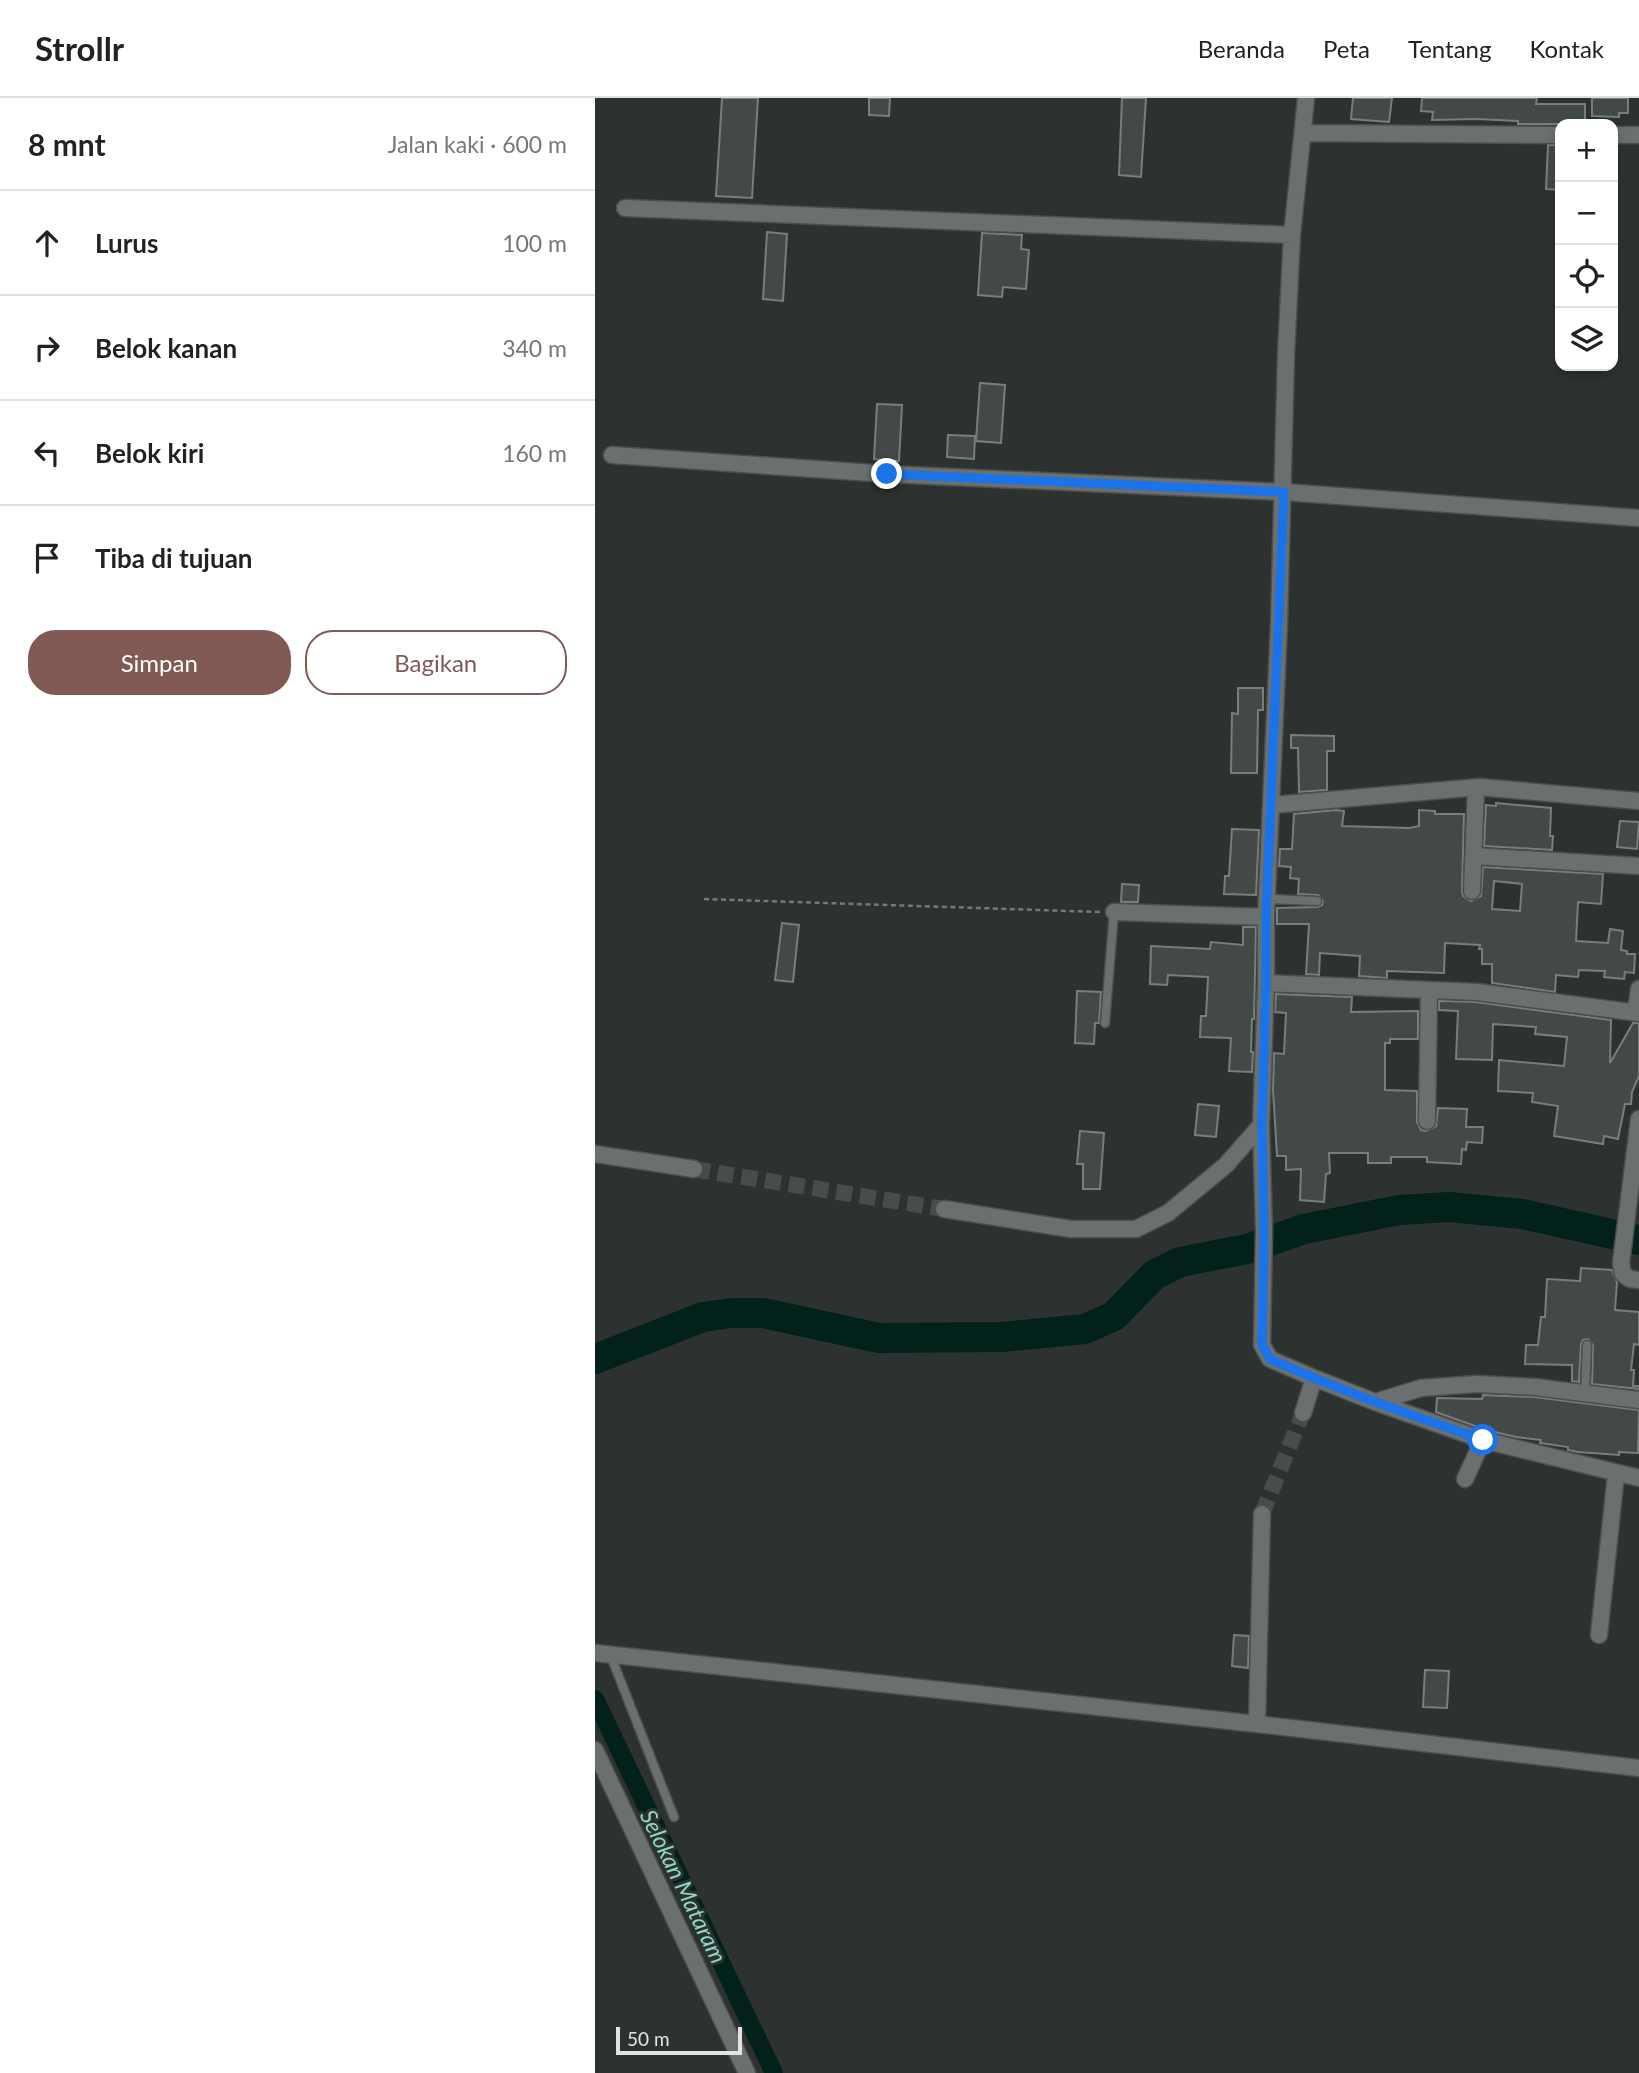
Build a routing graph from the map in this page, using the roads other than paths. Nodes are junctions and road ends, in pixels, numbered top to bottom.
1 (1306, 98) edge
2 (1304, 132) junction
3 (1555, 135) edge
4 (1618, 135) edge
5 (1639, 135) edge
6 (625, 208) dead end
7 (1292, 235) junction
8 (612, 455) dead end
9 (1284, 492) junction
10 (1639, 517) edge
11 (1476, 788) junction
12 (1639, 801) edge
13 (1272, 805) junction
14 (1473, 856) junction
15 (1639, 866) edge
16 (1472, 891) dead end
17 (1267, 899) junction
18 (1317, 901) dead end
19 (1114, 912) joint
20 (1266, 917) junction
21 (1266, 983) junction
22 (1639, 989) edge
23 (1429, 990) junction
24 (1638, 1012) edge
25 (1105, 1024) dead end
26 (1639, 1119) edge
27 (1427, 1121) dead end
28 (1262, 1125) junction
29 (595, 1154) edge
30 (694, 1169) tunnel mouth
31 (944, 1209) tunnel mouth
32 (1639, 1280) edge
33 (1587, 1345) dead end
34 (1314, 1378) junction
35 (1585, 1393) junction
36 (1639, 1400) edge
37 (1375, 1402) junction
38 (1303, 1413) tunnel mouth
39 (1483, 1440) junction
40 (1616, 1474) junction
41 (1639, 1478) edge
42 (1465, 1479) dead end
43 (1262, 1514) tunnel mouth
44 (1599, 1635) dead end
45 (603, 1653) edge
46 (1257, 1724) junction
47 (595, 1750) edge
48 (1639, 1768) edge
49 (674, 1817) dead end
50 (747, 2073) edge

1 - 2 street
2 - 3 street
2 - 7 street
4 - 5 street
6 - 7 street
7 - 9 street
8 - 9 street
9 - 10 street
9 - 13 street
11 - 12 street
11 - 13 street
11 - 14 street
13 - 17 street
14 - 15 street
14 - 16 street
17 - 18 lane
17 - 20 street
19 - 20 street
19 - 25 lane
20 - 21 street
21 - 23 street
21 - 28 street
22 - 24 street
23 - 24 street
23 - 27 street
26 - 32 street
28 - 31 street
28 - 34 street
29 - 30 street
33 - 35 lane
34 - 37 street
34 - 38 street
35 - 36 street
35 - 37 street
37 - 39 street
39 - 40 street
39 - 42 street
40 - 41 street
40 - 44 street
43 - 46 street
45 - 46 street
45 - 49 lane
46 - 48 street
47 - 50 street

